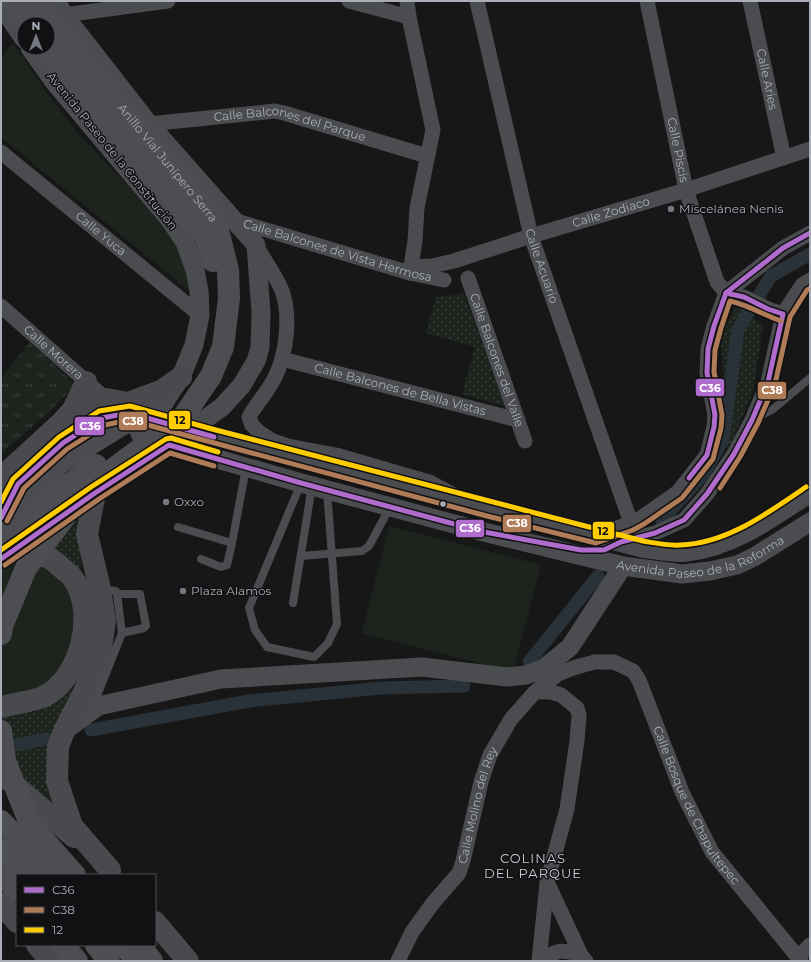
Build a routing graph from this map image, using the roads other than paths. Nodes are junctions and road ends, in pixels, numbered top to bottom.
1 (12, 1) edge
2 (168, 1) edge
3 (349, 1) edge
4 (407, 1) edge
5 (477, 1) edge
6 (647, 1) edge
7 (750, 1) edge
8 (1, 5) edge
9 (38, 15) edge
10 (409, 17) junction
11 (36, 56) edge
12 (55, 56) edge
13 (149, 124) junction
14 (810, 149) edge
15 (1, 152) edge
16 (427, 156) junction
17 (784, 158) junction
18 (686, 190) junction
19 (233, 220) junction
20 (810, 233) edge
21 (531, 236) junction
22 (256, 245) junction
23 (410, 270) junction
24 (468, 278) dead end
25 (444, 280) dead end
26 (810, 280) edge
27 (726, 293) junction
28 (1, 306) edge
29 (783, 314) junction
30 (200, 315) junction
31 (282, 359) junction
32 (209, 369) junction
33 (181, 377) junction
34 (810, 378) edge
35 (86, 382) junction
36 (222, 407) junction
37 (104, 408) junction
38 (73, 410) junction
39 (131, 419) junction
40 (518, 420) junction
41 (752, 420) junction
42 (210, 436) dead end
43 (525, 441) dead end
44 (169, 445) junction
45 (246, 468) junction
46 (7, 484) edge
47 (313, 486) junction
48 (96, 493) junction
49 (810, 493) edge
50 (390, 507) junction
51 (481, 507) junction
52 (1, 518) edge
53 (810, 522) edge
54 (631, 523) junction
55 (178, 527) dead end
56 (1, 528) edge
57 (484, 532) junction
58 (502, 536) junction
59 (595, 536) junction
60 (621, 542) junction
61 (232, 543) junction
62 (332, 554) junction
63 (5, 555) edge
64 (301, 556) junction
65 (201, 559) dead end
66 (623, 566) junction
67 (109, 592) junction
68 (293, 603) dead end
69 (122, 633) junction
70 (1, 634) edge
71 (596, 662) joint
72 (535, 692) junction
73 (1, 707) edge
74 (91, 712) junction
75 (1, 731) edge
76 (64, 731) junction
77 (1, 773) edge
78 (1, 821) edge
79 (1, 850) edge
80 (1, 872) edge
81 (112, 873) edge
82 (28, 874) edge
83 (51, 874) edge
84 (74, 874) edge
85 (548, 882) junction
86 (16, 890) edge
87 (156, 923) edge
88 (810, 945) edge
89 (38, 946) edge
90 (64, 946) edge
91 (97, 946) edge
92 (123, 946) edge
93 (140, 946) edge
94 (583, 958) edge
95 (799, 959) edge
96 (51, 961) edge
97 (77, 961) edge
98 (109, 961) edge
99 (139, 961) edge
100 (152, 961) edge
101 (188, 961) edge
102 (398, 961) edge
103 (539, 961) edge
104 (544, 961) edge

1 - 9 highway, Anillo Vial Junípero Serra
2 - 9 street
3 - 10 street
4 - 10 street
5 - 21 street, Calle Acuario
6 - 18 street, Calle Piscis
7 - 17 street, Calle Aries
8 - 9 street
9 - 13 street
9 - 32 highway, Anillo Vial Junípero Serra
10 - 16 street
11 - 30 street, Avenida Paseo de la Constitución
12 - 32 highway, Anillo Vial Junípero Serra
13 - 16 street, Calle Balcones del Parque
13 - 19 street
14 - 17 street, Calle Zodiaco
15 - 30 street, Calle Yuca
16 - 23 street
17 - 18 street, Calle Zodiaco
18 - 21 street, Calle Zodiaco
18 - 27 street, Calle Piscis
19 - 22 street
19 - 23 street, Calle Balcones de Vista Hermosa
20 - 27 street
21 - 23 street, Calle Zodiaco
21 - 54 street, Calle Acuario
22 - 31 street
22 - 36 street
23 - 25 street, Calle Balcones de Vista Hermosa
24 - 40 street, Calle Balcones del Valle
26 - 29 street
27 - 29 street
27 - 54 street
28 - 35 street, Calle Morera
29 - 41 street
30 - 33 street, Avenida Paseo de la Constitución
31 - 40 street, Calle Balcones de Bella Vistas
31 - 51 street
32 - 63 highway, bridge
32 - 70 highway, bridge
33 - 36 street
33 - 37 main road
33 - 39 street, Avenida Paseo de la Constitución
33 - 44 street
34 - 41 lane
35 - 37 street, Calle Morera
35 - 38 main road
36 - 44 street
37 - 38 main road
37 - 39 street
37 - 46 street
38 - 46 main road
39 - 56 street, Avenida Paseo de la Constitución
39 - 63 street
40 - 43 street, Calle Balcones del Valle
41 - 60 street
42 - 51 street, Avenida Paseo de la Reforma
44 - 45 street, Avenida Paseo de la Reforma
44 - 48 street
45 - 47 street, Avenida Paseo de la Reforma
45 - 61 lane
46 - 52 street
47 - 50 street, Avenida Paseo de la Reforma
47 - 62 lane
47 - 62 lane
47 - 64 lane
48 - 63 street
48 - 67 main road
49 - 60 street, Avenida Paseo de la Reforma
50 - 57 street, Avenida Paseo de la Reforma
50 - 62 lane
51 - 57 street
51 - 59 street, Avenida Paseo de la Reforma
53 - 66 street, Avenida Paseo de la Reforma
54 - 59 street
55 - 61 lane
57 - 58 street, Avenida Paseo de la Reforma
58 - 60 street
58 - 66 street, Avenida Paseo de la Reforma
59 - 60 street, Avenida Paseo de la Reforma
61 - 65 lane
62 - 64 lane
63 - 73 main road
64 - 68 lane
66 - 74 street
67 - 69 lane
67 - 69 lane
67 - 76 main road
69 - 74 lane
71 - 72 street, Calle Molino del Rey
71 - 95 street, Calle Bosque de Chapultepec
72 - 85 street
72 - 102 street, Calle Molino del Rey
74 - 76 street
75 - 84 highway, bridge
76 - 81 main road
77 - 81 main road
78 - 83 main road
79 - 82 main road
80 - 86 highway
85 - 94 street
85 - 103 street
87 - 101 main road
88 - 95 street
89 - 96 main road
90 - 97 highway
91 - 98 main road
92 - 99 main road
93 - 100 highway
94 - 104 street

